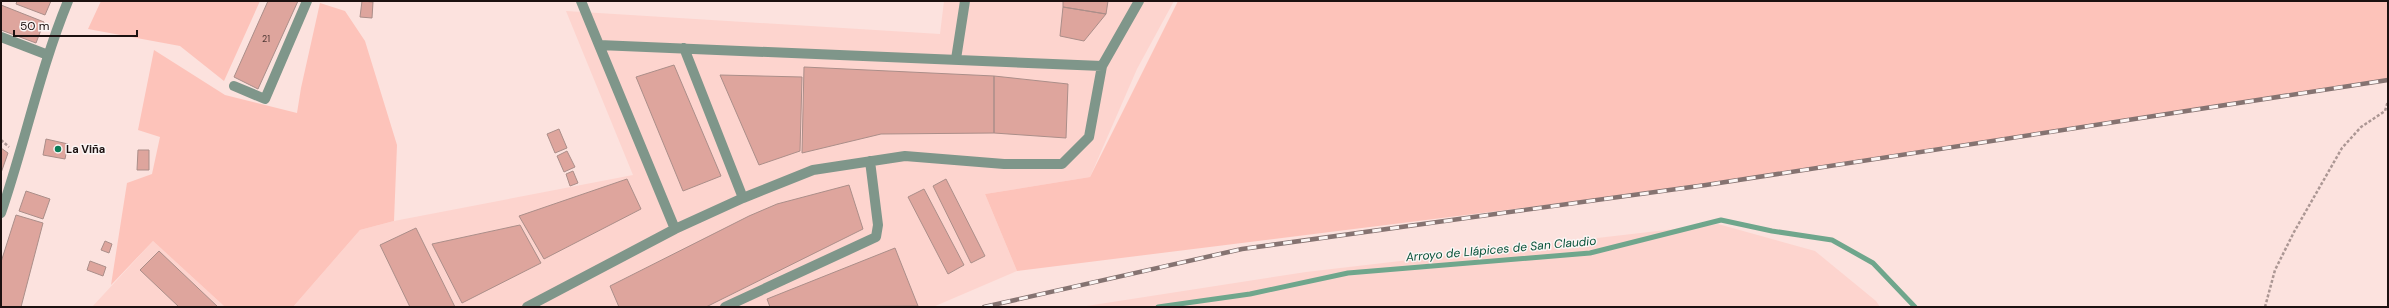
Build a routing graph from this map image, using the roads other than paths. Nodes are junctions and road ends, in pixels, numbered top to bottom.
1 (68, 1) edge
2 (307, 1) edge
3 (581, 1) edge
4 (965, 1) edge
5 (1139, 1) edge
6 (1, 37) edge
7 (599, 45) junction
8 (684, 48) junction
9 (48, 55) junction
10 (956, 59) junction
11 (1102, 66) junction
12 (234, 86) dead end
13 (870, 161) junction
14 (743, 198) junction
15 (1, 213) edge
16 (675, 229) junction
17 (527, 307) edge
18 (725, 307) edge

1 - 9 street
2 - 12 street
3 - 7 street
4 - 10 street
5 - 11 street
6 - 9 street
7 - 8 street
7 - 16 street
8 - 10 street
8 - 14 street
9 - 15 street
10 - 11 street
11 - 13 street
13 - 14 street
13 - 18 street
14 - 16 street
16 - 17 street

